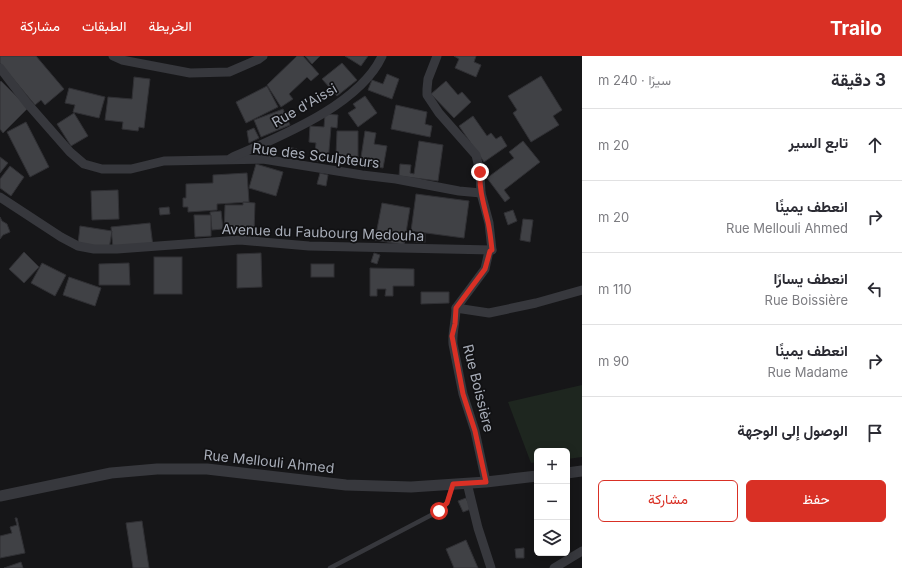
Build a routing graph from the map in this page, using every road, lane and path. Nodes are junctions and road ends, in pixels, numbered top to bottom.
1 (113, 56) edge
2 (263, 56) edge
3 (382, 56) edge
4 (437, 56) edge
5 (0, 68) edge
6 (226, 160) junction
7 (481, 193) junction
8 (0, 197) edge
9 (492, 250) junction
10 (582, 290) edge
11 (456, 308) junction
12 (582, 471) edge
13 (570, 473) edge
14 (534, 476) edge
15 (486, 482) junction
16 (467, 483) junction
17 (453, 484) junction
18 (0, 496) edge
19 (582, 551) edge
20 (330, 568) edge
21 (491, 568) edge
22 (554, 568) edge

1 - 2 street
3 - 6 street, Rue d'Aissi
4 - 7 street
5 - 6 street, Rue des Sculpteurs
6 - 7 street, Rue des Sculpteurs
7 - 9 street
8 - 9 street, Avenue du Faubourg Medouha
9 - 11 street
10 - 11 street
11 - 15 street, Rue Boissière
12 - 13 street
14 - 15 street, Rue Mellouli Ahmed
15 - 16 street, Rue Mellouli Ahmed
16 - 17 street, Rue Mellouli Ahmed
16 - 21 street
17 - 18 street, Rue Mellouli Ahmed
17 - 20 lane
19 - 22 street

